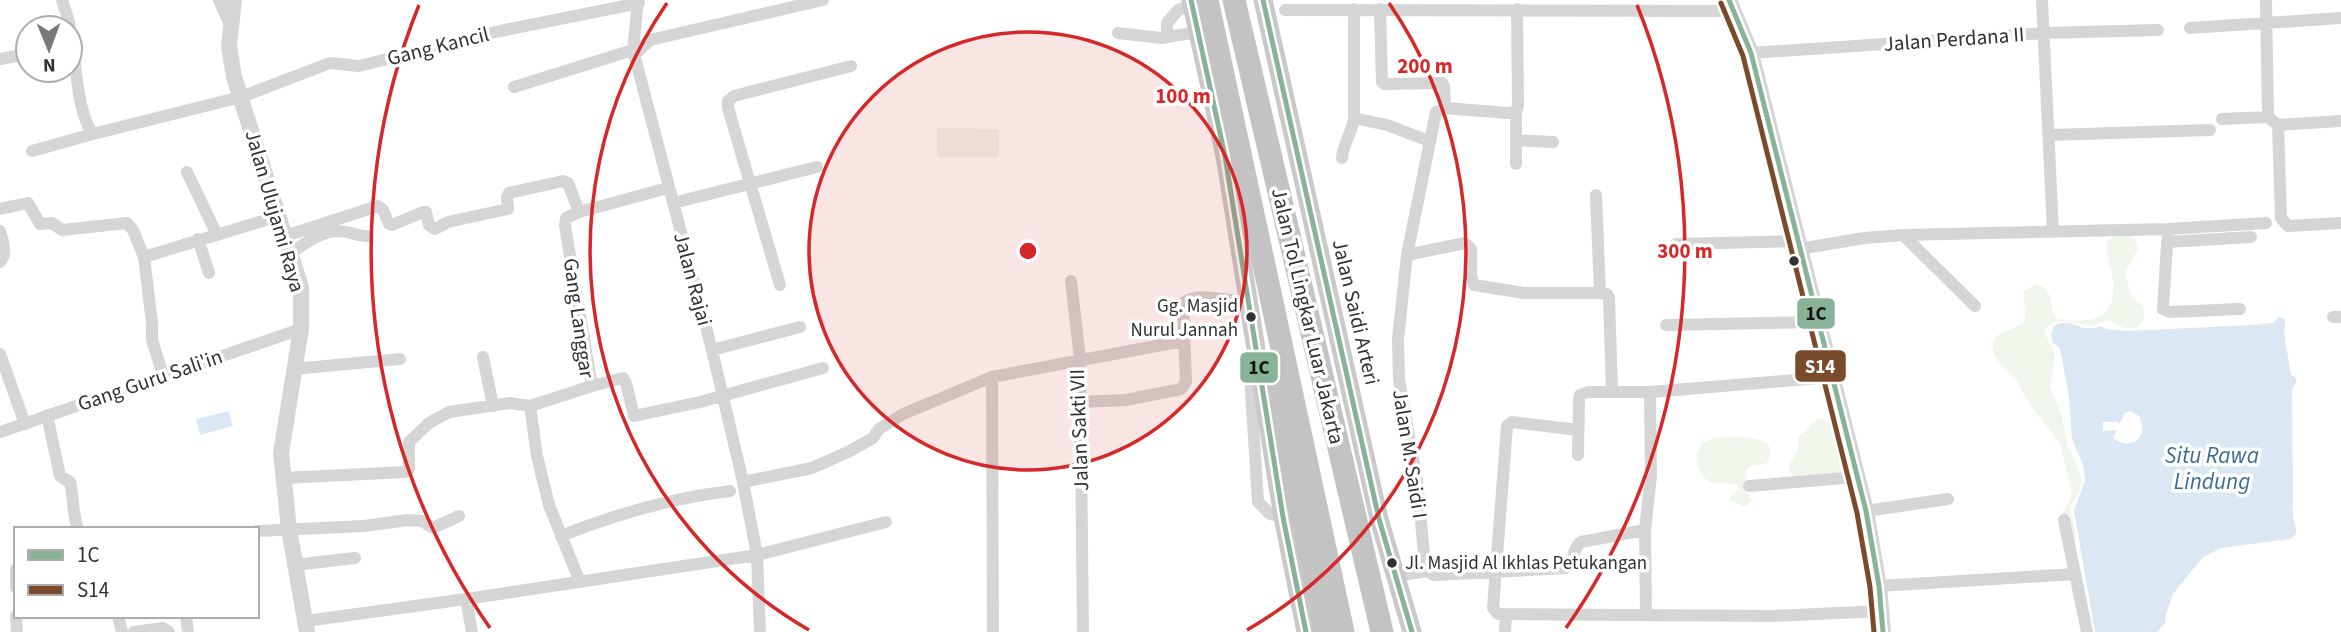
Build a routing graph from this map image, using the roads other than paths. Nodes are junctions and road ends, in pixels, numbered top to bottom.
1 (219, 0) edge
2 (234, 0) edge
3 (823, 0) edge
4 (1234, 0) edge
5 (1263, 0) edge
6 (2042, 0) edge
7 (2266, 0) edge
8 (639, 1) edge
9 (1196, 2) edge
10 (1346, 6) edge
11 (1731, 6) edge
12 (1380, 9) junction
13 (1517, 9) junction
14 (1285, 10) dead end
15 (2341, 18) edge
16 (2266, 24) junction
17 (230, 25) junction
18 (2189, 28) dead end
19 (2158, 30) dead end
20 (1198, 32) junction
21 (1118, 33) dead end
22 (2044, 33) junction
23 (1167, 37) junction
24 (634, 52) junction
25 (1751, 53) junction
26 (851, 66) dead end
27 (78, 84) edge
28 (514, 86) dead end
29 (241, 97) junction
30 (1446, 108) junction
31 (1516, 112) junction
32 (1354, 118) junction
33 (2222, 119) dead end
34 (2273, 121) junction
35 (2341, 121) edge
36 (2210, 130) dead end
37 (93, 134) junction
38 (2050, 135) junction
39 (1517, 140) junction
40 (1429, 141) junction
41 (1553, 142) dead end
42 (32, 151) dead end
43 (1342, 158) dead end
44 (1517, 163) dead end
45 (817, 167) dead end
46 (187, 172) dead end
47 (750, 183) junction
48 (668, 188) junction
49 (1596, 195) dead end
50 (673, 203) junction
51 (0, 209) edge
52 (579, 212) junction
53 (279, 216) junction
54 (2266, 223) dead end
55 (2341, 223) edge
56 (2341, 228) edge
57 (0, 231) edge
58 (2053, 232) junction
59 (1903, 234) junction
60 (217, 235) junction
61 (285, 236) junction
62 (367, 236) dead end
63 (2167, 236) junction
64 (2251, 237) dead end
65 (198, 239) junction
66 (1676, 244) dead end
67 (1798, 245) junction
68 (291, 254) junction
69 (1407, 255) junction
70 (144, 257) junction
71 (0, 262) edge
72 (209, 273) dead end
73 (1070, 281) dead end
74 (780, 285) dead end
75 (1600, 293) junction
76 (1271, 299) junction
77 (1248, 301) junction
78 (1975, 306) dead end
79 (2241, 309) dead end
80 (1818, 322) junction
81 (1667, 325) dead end
82 (800, 327) dead end
83 (301, 329) junction
84 (1183, 341) junction
85 (712, 350) junction
86 (0, 354) edge
87 (483, 357) dead end
88 (400, 359) dead end
89 (1080, 359) junction
90 (823, 368) dead end
91 (294, 369) junction
92 (163, 375) junction
93 (992, 377) junction
94 (1832, 377) junction
95 (592, 386) junction
96 (1612, 391) junction
97 (1650, 392) junction
98 (722, 395) junction
99 (1080, 402) junction
100 (493, 406) junction
101 (530, 406) junction
102 (47, 415) junction
103 (26, 424) junction
104 (1578, 430) junction
105 (0, 432) edge
106 (1578, 455) dead end
107 (1857, 477) junction
108 (283, 478) junction
109 (743, 482) junction
110 (1749, 486) dead end
111 (730, 491) dead end
112 (1948, 499) dead end
113 (1866, 511) junction
114 (459, 516) dead end
115 (2064, 520) dead end
116 (886, 522) dead end
117 (77, 527) edge
118 (289, 529) junction
119 (1645, 530) junction
120 (259, 531) edge
121 (561, 536) junction
122 (757, 555) junction
123 (355, 558) dead end
124 (294, 565) junction
125 (1427, 571) junction
126 (1494, 572) junction
127 (2075, 574) junction
128 (1396, 576) junction
129 (580, 582) junction
130 (1879, 586) junction
131 (466, 600) junction
132 (1882, 611) junction
133 (1646, 614) junction
134 (1506, 615) junction
135 (306, 626) edge
136 (134, 632) edge
137 (169, 632) edge
138 (472, 632) edge
139 (760, 632) edge
140 (993, 632) edge
141 (1083, 632) edge
142 (1306, 632) edge
143 (1325, 632) edge
144 (1343, 632) edge
145 (1382, 632) edge
146 (1412, 632) edge
147 (1505, 632) edge
148 (1884, 632) edge
149 (2087, 632) edge

1 - 17 street
2 - 17 street, Jalan Ulujami Raya
3 - 24 street
4 - 145 highway, Jalan Tol Lingkar Luar Jakarta
5 - 128 main road, Jalan Saidi Arteri
6 - 22 street
7 - 16 street
8 - 24 street, Jalan Rajai
8 - 29 street, Gang Kancil
9 - 20 main road
9 - 23 street
9 - 76 highway, Jalan Tol Lingkar Luar Jakarta
10 - 12 street
10 - 14 street
10 - 32 street
11 - 13 street
11 - 25 street
12 - 13 street
12 - 30 street
13 - 31 street
15 - 16 street
16 - 18 street
16 - 34 street
17 - 29 street, Jalan Ulujami Raya
19 - 22 street, Jalan Perdana II
20 - 23 street
20 - 77 main road
21 - 23 street
22 - 25 street, Jalan Perdana II
22 - 38 street
24 - 28 street
24 - 48 street, Jalan Rajai
25 - 67 street
26 - 47 street
27 - 37 street
29 - 37 street, Gang Kancil
29 - 53 street, Jalan Ulujami Raya
30 - 31 street
30 - 40 street, Jalan M. Saidi I
31 - 39 street
32 - 40 street
32 - 43 street
33 - 34 street
34 - 35 street
34 - 55 street
36 - 38 street
37 - 42 street, Gang Kancil
38 - 58 street
39 - 41 street
39 - 44 street
40 - 69 street, Jalan M. Saidi I
45 - 47 street
46 - 60 street
47 - 50 street
47 - 74 street
48 - 50 street, Jalan Rajai
48 - 52 street
49 - 75 street
50 - 85 street, Jalan Rajai
51 - 70 street
52 - 61 street
52 - 95 street, Gang Langgar
53 - 60 street
53 - 61 street, Jalan Ulujami Raya
54 - 63 street
55 - 56 street
57 - 71 street
58 - 59 street
58 - 63 street
59 - 67 street
59 - 78 street
60 - 65 street
61 - 68 street, Jalan Ulujami Raya
62 - 68 street
63 - 64 street
63 - 79 street
65 - 70 street
65 - 72 street
66 - 67 street
67 - 80 street
68 - 83 street, Jalan Ulujami Raya
69 - 75 street
69 - 125 street, Jalan M. Saidi I
70 - 92 street
73 - 89 street
75 - 96 street
76 - 143 highway
76 - 144 highway, Jalan Tol Lingkar Luar Jakarta
77 - 84 street
77 - 142 main road
80 - 81 street
80 - 94 street
82 - 85 street
83 - 91 street, Jalan Ulujami Raya
83 - 92 street, Gang Guru Sali'in
84 - 89 street
84 - 99 street
85 - 98 street, Jalan Rajai
86 - 103 street
87 - 100 street
88 - 91 street
89 - 93 street, Jalan Sakti VII
89 - 99 street, Jalan Sakti VII
90 - 98 street
91 - 108 street, Jalan Ulujami Raya
92 - 102 street, Gang Guru Sali'in
93 - 109 street, Jalan Sakti VII
93 - 140 street
94 - 97 street
94 - 107 street
95 - 98 street
95 - 101 street, Gang Langgar
96 - 97 street
96 - 104 street
97 - 119 street
98 - 109 street, Jalan Rajai
99 - 141 street, Jalan Sakti VII
100 - 101 street, Gang Langgar
100 - 108 street, Gang Langgar
101 - 121 street
102 - 103 street, Gang Guru Sali'in
102 - 117 street
103 - 105 street, Gang Guru Sali'in
104 - 106 street
104 - 126 street
107 - 110 street
107 - 113 street
108 - 118 street, Jalan Ulujami Raya
109 - 122 street, Jalan Rajai
111 - 121 street
112 - 113 street
113 - 130 street
114 - 118 street
115 - 127 street
116 - 122 street
118 - 120 street
118 - 124 street, Jalan Ulujami Raya
119 - 126 street
119 - 133 street
121 - 129 street
122 - 129 street
122 - 139 street, Jalan Rajai
123 - 124 street
124 - 135 street, Jalan Ulujami Raya
125 - 126 street
125 - 128 street
126 - 134 street
127 - 130 street
127 - 149 street
128 - 146 main road, Jalan Saidi Arteri
129 - 131 street
130 - 132 street
131 - 135 street
131 - 138 street
132 - 133 street
132 - 148 street
133 - 134 street
134 - 147 street
136 - 137 street

